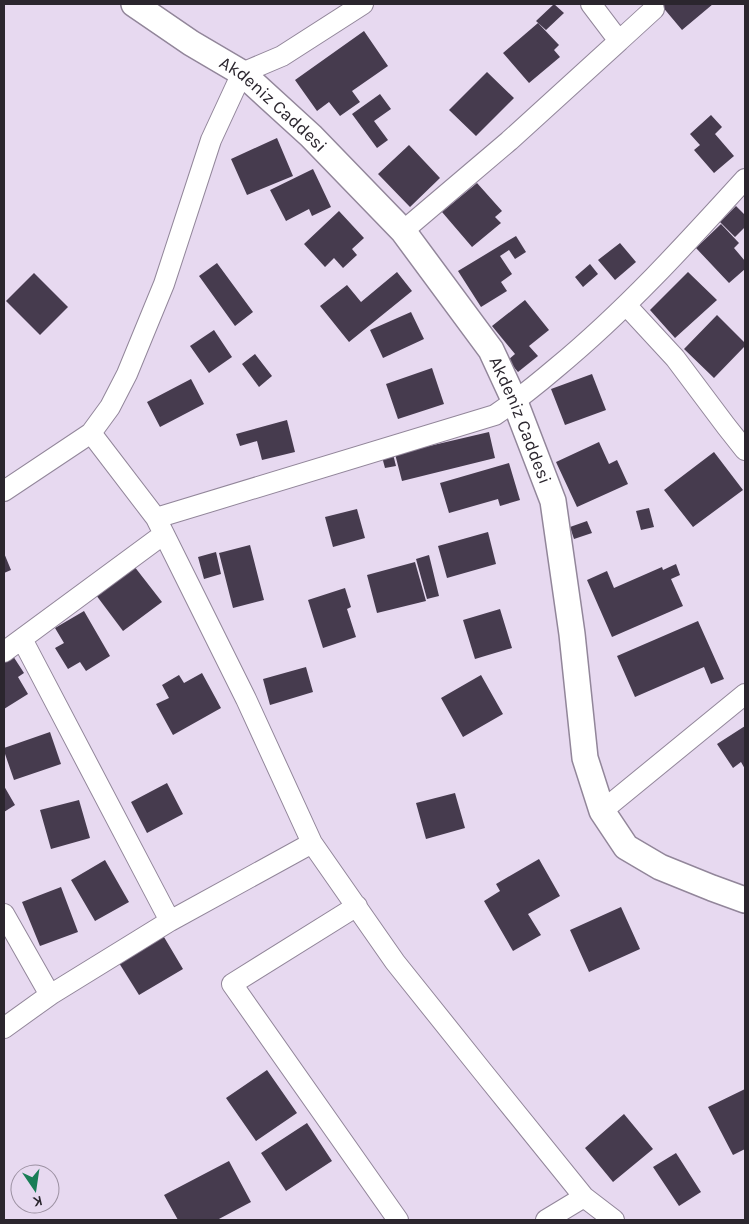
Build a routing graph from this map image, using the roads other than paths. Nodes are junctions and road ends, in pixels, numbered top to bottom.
1 (134, 4) edge
2 (363, 4) edge
3 (590, 4) edge
4 (654, 9) dead end
5 (619, 41) junction
6 (242, 73) junction
7 (745, 180) edge
8 (403, 230) junction
9 (626, 305) junction
10 (515, 402) junction
11 (91, 433) junction
12 (745, 450) edge
13 (4, 491) edge
14 (160, 526) junction
15 (22, 639) junction
16 (4, 652) edge
17 (745, 694) edge
18 (602, 811) junction
19 (312, 843) junction
20 (745, 900) edge
21 (356, 906) junction
22 (4, 914) edge
23 (170, 921) junction
24 (50, 995) junction
25 (4, 1028) edge
26 (584, 1197) junction
27 (398, 1220) edge
28 (546, 1220) edge
29 (614, 1220) edge

1 - 6 street, Akdeniz Caddesi
2 - 6 street
3 - 5 street
4 - 5 street
5 - 8 street
6 - 8 street, Akdeniz Caddesi
6 - 11 street
7 - 9 street
8 - 10 street, Akdeniz Caddesi
9 - 10 street
9 - 12 street
10 - 14 street
10 - 18 street, Akdeniz Caddesi
11 - 13 street
11 - 14 street
14 - 15 street
14 - 19 street
15 - 16 street
15 - 23 street
17 - 18 street
18 - 20 street, Akdeniz Caddesi
19 - 21 street
19 - 23 street
21 - 26 street
21 - 27 street
22 - 24 street
23 - 24 street
24 - 25 street
26 - 28 street
26 - 29 street

